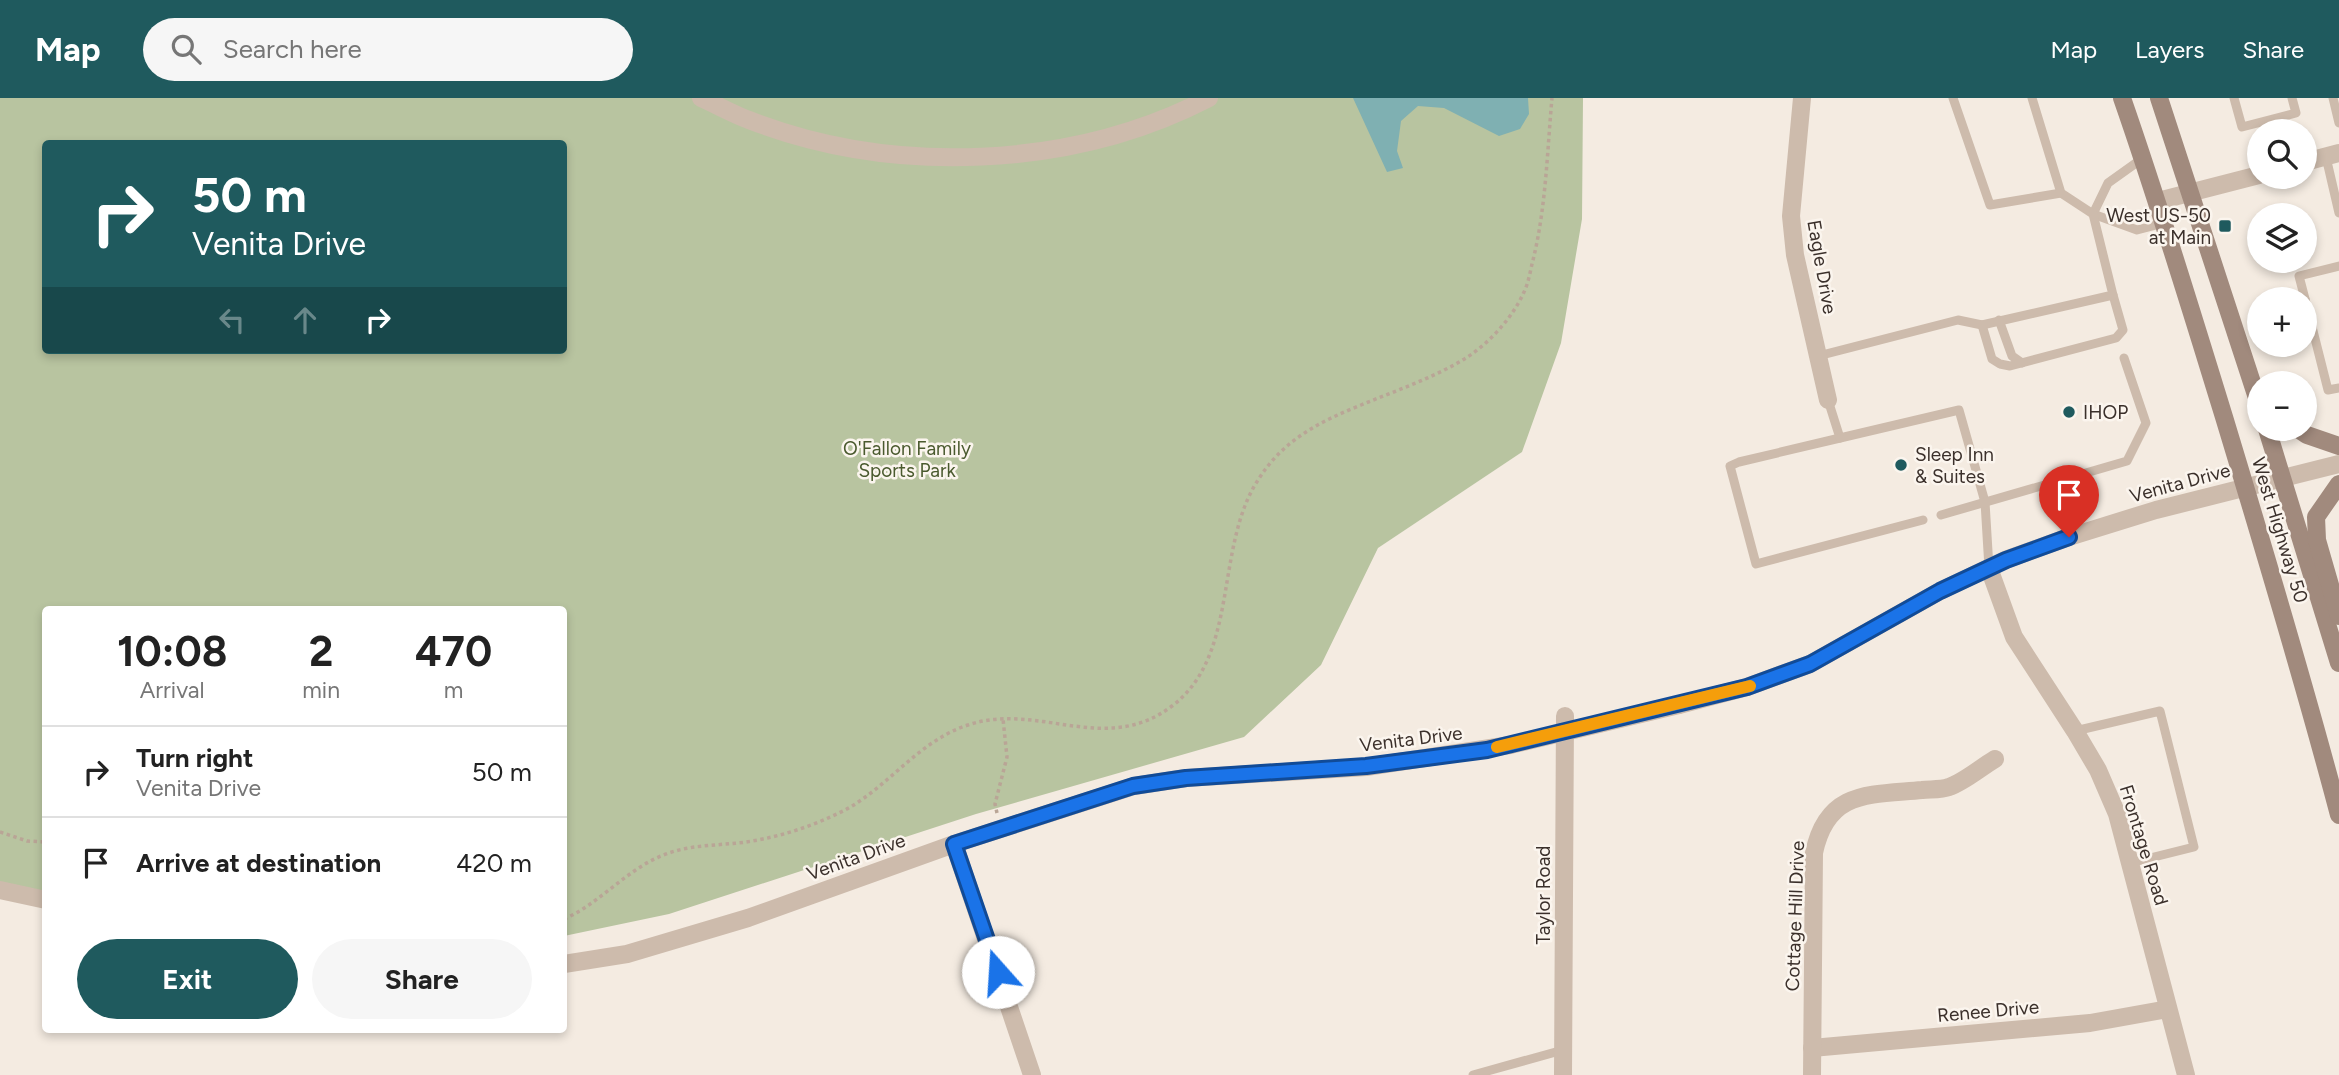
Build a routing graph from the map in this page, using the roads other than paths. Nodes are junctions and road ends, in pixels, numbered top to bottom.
1 (701, 98) edge
2 (1209, 98) edge
3 (1802, 98) edge
4 (1953, 98) edge
5 (2032, 98) edge
6 (2122, 98) edge
7 (2160, 98) edge
8 (2234, 98) edge
9 (2292, 98) edge
10 (2333, 98) edge
11 (2038, 119) junction
12 (2026, 123) dead end
13 (2339, 123) edge
14 (2332, 155) edge
15 (2143, 158) junction
16 (2247, 178) edge
17 (2061, 193) junction
18 (2192, 193) junction
19 (2158, 201) junction
20 (2339, 214) edge
21 (2093, 215) junction
22 (2164, 223) junction
23 (2339, 266) edge
24 (2303, 287) edge
25 (2113, 295) junction
26 (1999, 320) junction
27 (1982, 325) junction
28 (2317, 333) edge
29 (1818, 356) junction
30 (2124, 358) dead end
31 (2022, 363) junction
32 (2252, 371) edge
33 (2339, 388) edge
34 (1828, 400) joint
35 (1840, 438) junction
36 (2317, 438) edge
37 (2271, 441) edge
38 (2339, 446) edge
39 (2339, 464) edge
40 (2282, 478) junction
41 (2339, 484) edge
42 (2245, 487) junction
43 (1985, 502) junction
44 (1941, 515) dead end
45 (1923, 520) dead end
46 (1989, 568) junction
47 (2339, 616) edge
48 (2339, 626) edge
49 (2338, 660) edge
50 (1565, 716) dead end
51 (2076, 731) junction
52 (1995, 760) dead end
53 (2339, 815) edge
54 (954, 844) junction
55 (2130, 863) junction
56 (0, 890) edge
57 (42, 899) edge
58 (567, 964) edge
59 (2168, 1009) junction
60 (1812, 1048) junction
61 (1563, 1050) junction
62 (1032, 1075) edge
63 (1473, 1075) edge
64 (1563, 1075) edge
65 (1812, 1075) edge
66 (2186, 1075) edge

1 - 2 street
3 - 29 street, Eagle Drive
4 - 17 lane
5 - 11 lane
6 - 15 main road, West Highway 50
7 - 18 main road
8 - 9 lane
10 - 13 lane
11 - 12 lane
11 - 17 lane
14 - 20 lane
15 - 19 main road, West Highway 50
15 - 21 lane
16 - 18 street
17 - 21 lane
18 - 19 street
18 - 32 main road
19 - 22 main road, West Highway 50
21 - 22 lane
21 - 25 lane
22 - 42 main road, West Highway 50
23 - 24 lane
25 - 26 lane
25 - 31 lane
26 - 27 lane
26 - 31 lane
27 - 29 lane
27 - 31 lane
28 - 33 lane
29 - 34 street, Eagle Drive
30 - 43 lane
34 - 35 lane
35 - 43 lane
35 - 45 lane
36 - 38 main road
37 - 40 main road, West Highway 50
39 - 40 street, Venita Drive
40 - 42 street, Venita Drive
40 - 49 main road, West Highway 50
41 - 47 main road
42 - 46 street, Venita Drive
42 - 53 main road, West Highway 50
43 - 44 lane
43 - 46 lane
46 - 51 street, Frontage Road
46 - 54 street, Venita Drive, bridge
48 - 49 main road
50 - 61 street, Taylor Road
51 - 55 street, Frontage Road
51 - 55 lane
52 - 60 street, Cottage Hill Drive
54 - 58 street, Venita Drive
54 - 62 street
55 - 59 street, Frontage Road
56 - 57 street
59 - 60 street, Renee Drive
59 - 66 street, Frontage Road
60 - 65 street, Cottage Hill Drive
61 - 63 lane
61 - 64 street, Taylor Road

